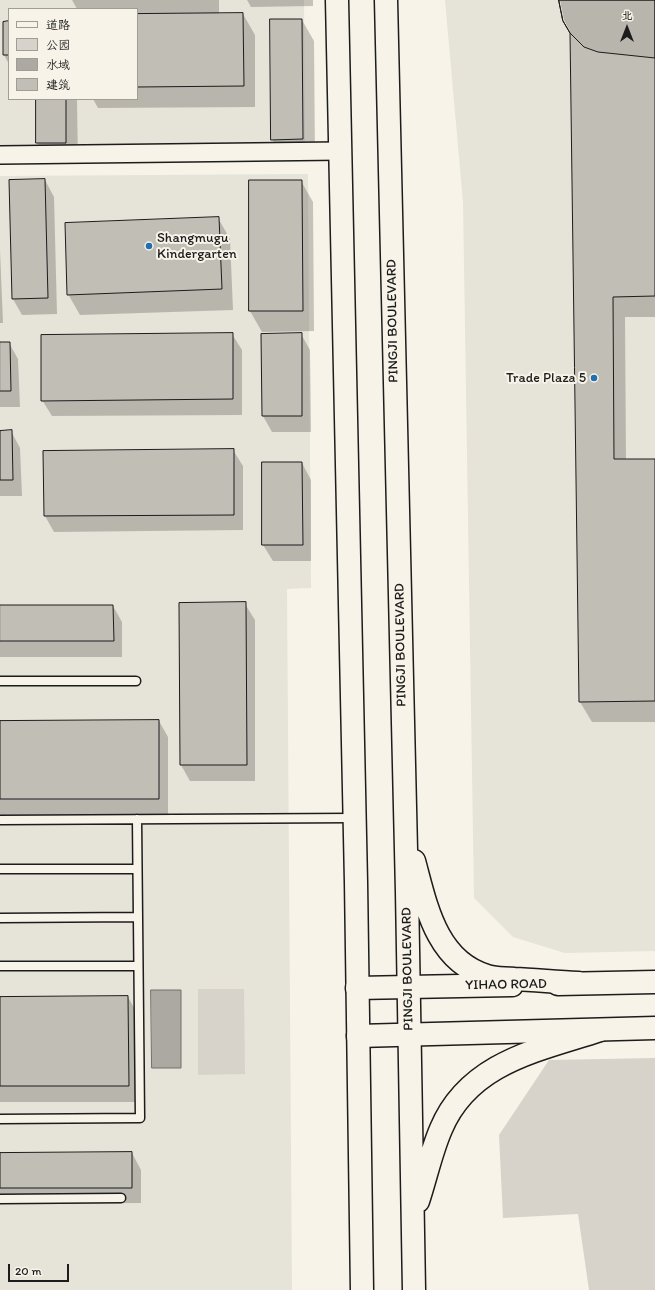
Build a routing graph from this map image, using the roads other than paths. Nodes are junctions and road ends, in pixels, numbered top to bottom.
1 (337, 0) edge
2 (386, 0) edge
3 (340, 151) junction
4 (0, 155) edge
5 (0, 681) edge
6 (136, 681) dead end
7 (354, 818) junction
8 (137, 819) junction
9 (0, 820) edge
10 (406, 830) junction
11 (0, 869) edge
12 (138, 869) junction
13 (138, 917) junction
14 (0, 918) edge
15 (0, 966) edge
16 (138, 966) junction
17 (655, 982) edge
18 (578, 983) junction
19 (409, 987) junction
20 (357, 988) junction
21 (655, 1028) edge
22 (600, 1030) junction
23 (409, 1035) junction
24 (358, 1036) junction
25 (0, 1119) edge
26 (120, 1198) dead end
27 (0, 1199) edge
28 (412, 1222) junction
29 (362, 1290) edge
30 (414, 1290) edge

1 - 3 main road
2 - 10 main road, PINGJI BOULEVARD
3 - 4 street
3 - 7 main road
5 - 6 lane
7 - 8 lane
7 - 20 main road
8 - 9 lane
8 - 12 lane
10 - 18 main road
10 - 19 main road, PINGJI BOULEVARD
11 - 12 lane
12 - 13 lane
13 - 14 lane
13 - 16 lane
15 - 16 lane
16 - 25 lane
17 - 18 main road, YIHAO ROAD
18 - 19 main road, YIHAO ROAD
19 - 20 main road, YIHAO ROAD
19 - 23 main road, PINGJI BOULEVARD
20 - 24 main road
21 - 22 main road
22 - 23 main road
22 - 28 main road
23 - 24 main road
23 - 28 main road, PINGJI BOULEVARD
24 - 29 main road
26 - 27 lane
28 - 30 main road, PINGJI BOULEVARD

